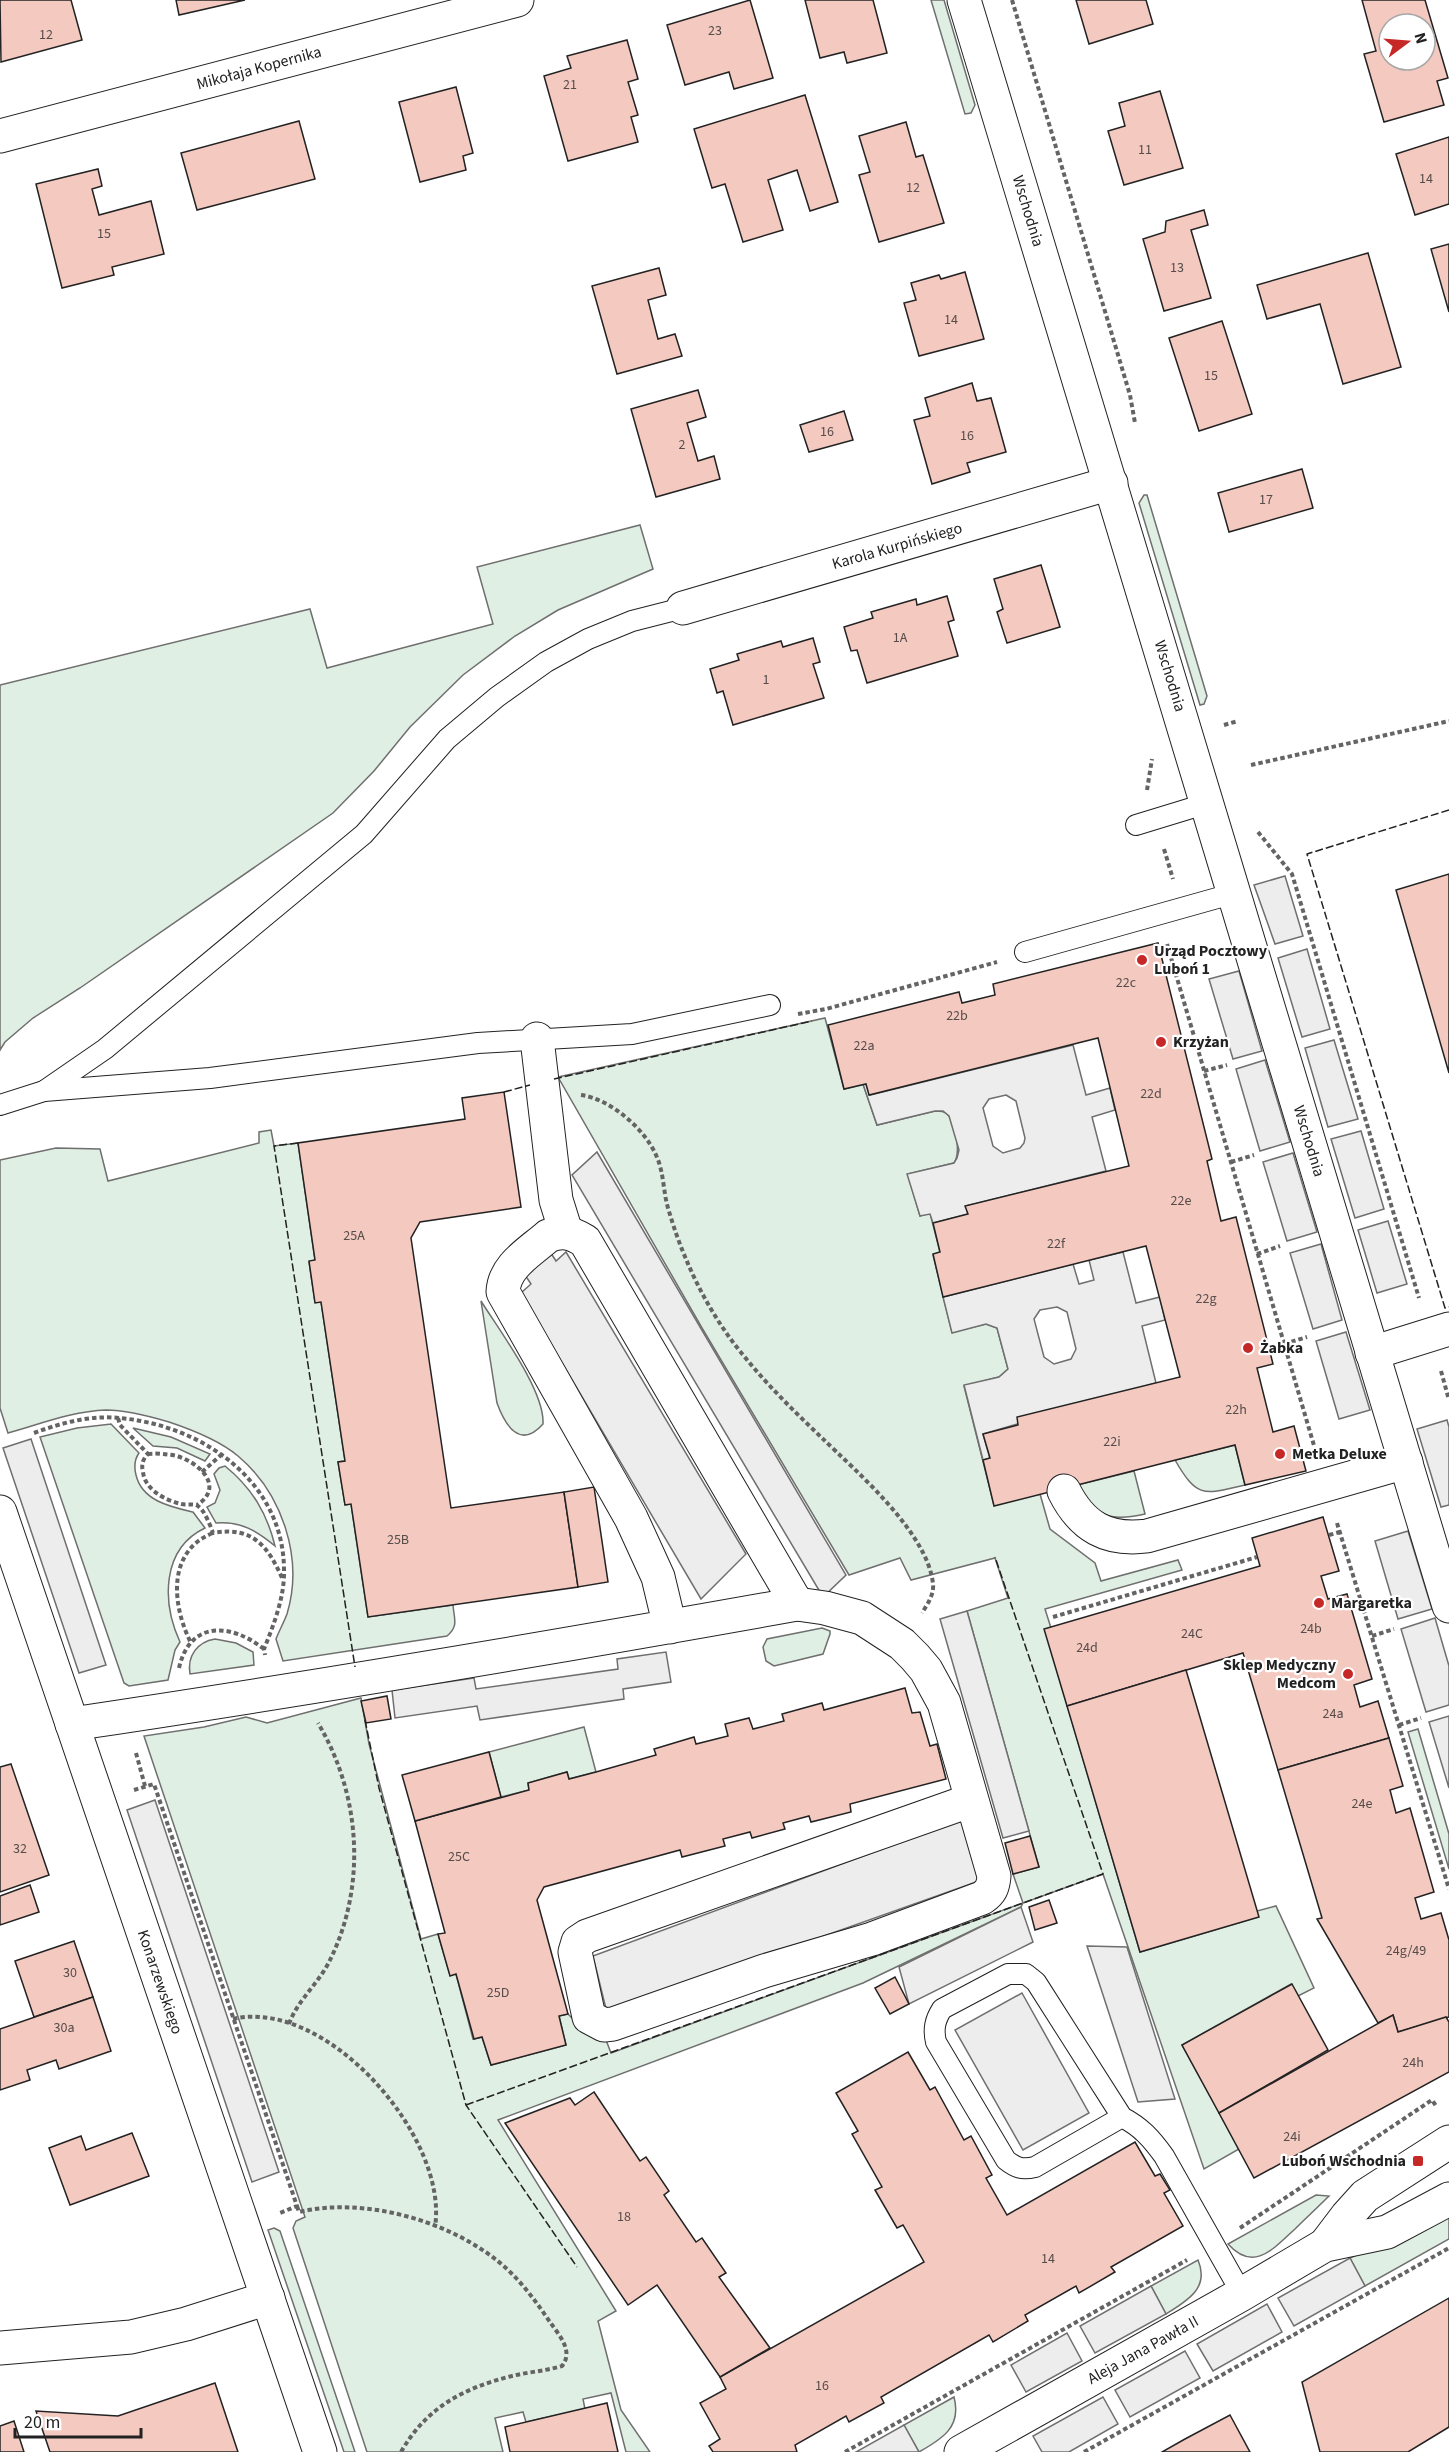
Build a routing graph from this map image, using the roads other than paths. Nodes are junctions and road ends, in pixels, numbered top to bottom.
1 (518, 0) edge
2 (964, 0) edge
3 (0, 136) edge
4 (1111, 483) junction
5 (683, 608) joint
6 (1208, 803) junction
7 (1136, 825) dead end
8 (1235, 893) junction
9 (1016, 956) road end
10 (770, 1005) dead end
11 (537, 1040) junction
12 (44, 1091) junction
13 (0, 1105) edge
14 (566, 1232) junction
15 (1439, 1332) edge
16 (1372, 1353) junction
17 (1406, 1462) junction
18 (1064, 1491) dead end
19 (0, 1512) edge
20 (797, 1604) junction
21 (1449, 1606) edge
22 (670, 1627) junction
23 (72, 1724) junction
24 (972, 1800) junction
25 (1122, 2117) junction
26 (1449, 2142) edge
27 (1449, 2199) edge
28 (1325, 2245) junction
29 (1242, 2294) junction
30 (268, 2298) junction
31 (0, 2348) edge
32 (320, 2452) edge
33 (961, 2452) edge

1 - 3 street, Mikołaja Kopernika
2 - 4 street, Wschodnia
4 - 5 street, Karola Kurpińskiego
4 - 6 street, Wschodnia
5 - 12 lane
6 - 7 lane
6 - 8 street, Wschodnia
8 - 9 lane
8 - 16 street, Wschodnia
10 - 11 lane
11 - 12 lane
11 - 14 street
12 - 13 lane
14 - 20 street
14 - 22 street
15 - 16 street
16 - 17 street, Wschodnia
17 - 18 street
17 - 21 street, Wschodnia
19 - 23 street, Konarzewskiego
20 - 22 street
20 - 24 street
22 - 23 street
23 - 30 street, Konarzewskiego
24 - 24 street
25 - 25 lane
25 - 29 lane
26 - 28 street, Aleja Jana Pawła II
27 - 28 street, Aleja Jana Pawła II
28 - 29 street, Aleja Jana Pawła II
29 - 33 street, Aleja Jana Pawła II
30 - 31 street
30 - 32 street, Konarzewskiego

